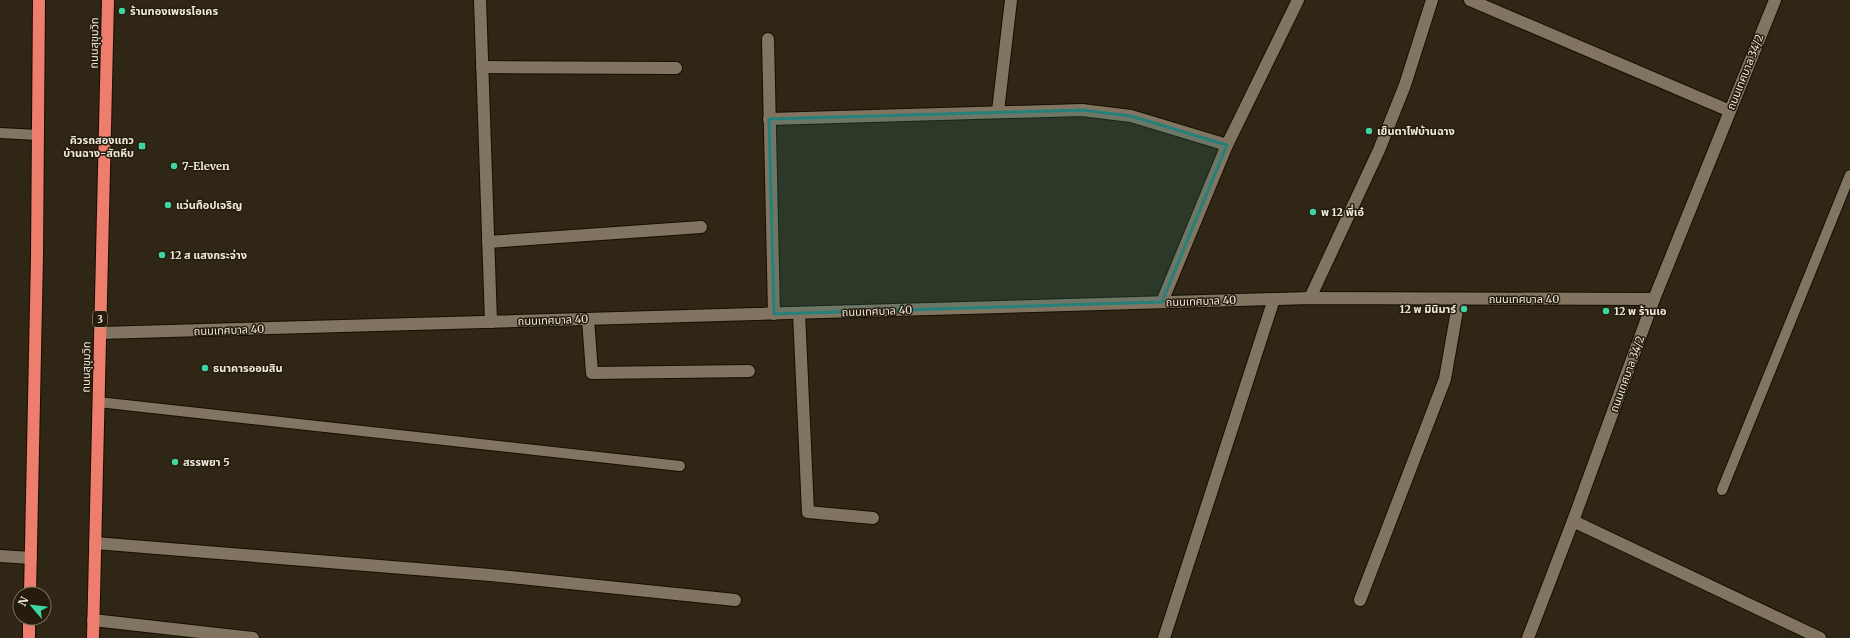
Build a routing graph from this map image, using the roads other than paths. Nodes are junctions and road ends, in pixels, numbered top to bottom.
1 (39, 0) edge
2 (108, 0) edge
3 (480, 0) edge
4 (1011, 0) edge
5 (1298, 0) edge
6 (1432, 0) edge
7 (1470, 0) edge
8 (1775, 0) edge
9 (768, 39) dead end
10 (482, 67) junction
11 (676, 68) dead end
12 (998, 111) junction
13 (1730, 111) junction
14 (769, 119) junction
15 (0, 133) edge
16 (38, 135) junction
17 (1227, 145) junction
18 (1850, 175) edge
19 (701, 227) dead end
20 (488, 242) junction
21 (1310, 298) junction
22 (1274, 299) junction
23 (1459, 299) junction
24 (1654, 299) junction
25 (1162, 302) junction
26 (799, 313) junction
27 (774, 314) junction
28 (588, 319) junction
29 (491, 322) junction
30 (100, 333) junction
31 (749, 371) dead end
32 (98, 402) junction
33 (680, 466) dead end
34 (1722, 490) dead end
35 (873, 518) dead end
36 (1573, 521) junction
37 (95, 543) junction
38 (0, 556) edge
39 (31, 558) junction
40 (30, 586) edge
41 (735, 600) dead end
42 (1360, 600) dead end
43 (93, 620) junction
44 (29, 626) edge
45 (29, 638) edge
46 (93, 638) edge
47 (253, 638) edge
48 (1164, 638) edge
49 (1528, 638) edge
50 (1820, 638) edge

1 - 16 highway
2 - 30 highway, ถนนสุขุมวิท / 3
3 - 10 street
4 - 12 street
5 - 17 street
6 - 21 street
7 - 13 street
8 - 13 street, ถนนเทศบาล 34/2
9 - 14 street
10 - 11 street
10 - 20 street
12 - 14 street
12 - 17 street
13 - 24 street, ถนนเทศบาล 34/2
14 - 27 street
15 - 16 lane
16 - 39 highway
17 - 25 street
18 - 34 lane
19 - 20 street
20 - 29 street
21 - 22 street, ถนนเทศบาล 40
21 - 23 street, ถนนเทศบาล 40
22 - 25 street, ถนนเทศบาล 40
22 - 48 street
23 - 24 street, ถนนเทศบาล 40
23 - 42 street
24 - 36 street, ถนนเทศบาล 34/2
25 - 26 street, ถนนเทศบาล 40
26 - 27 street, ถนนเทศบาล 40
26 - 35 street
27 - 28 street, ถนนเทศบาล 40
28 - 29 street, ถนนเทศบาล 40
28 - 31 street
29 - 30 street, ถนนเทศบาล 40
30 - 32 highway, ถนนสุขุมวิท / 3
32 - 33 lane
32 - 37 highway, ถนนสุขุมวิท / 3
36 - 49 street, ถนนเทศบาล 34/2
36 - 50 street
37 - 41 street
37 - 43 highway, ถนนสุขุมวิท / 3
38 - 39 street
39 - 40 highway
43 - 46 highway, ถนนสุขุมวิท / 3
43 - 47 street
44 - 45 highway

